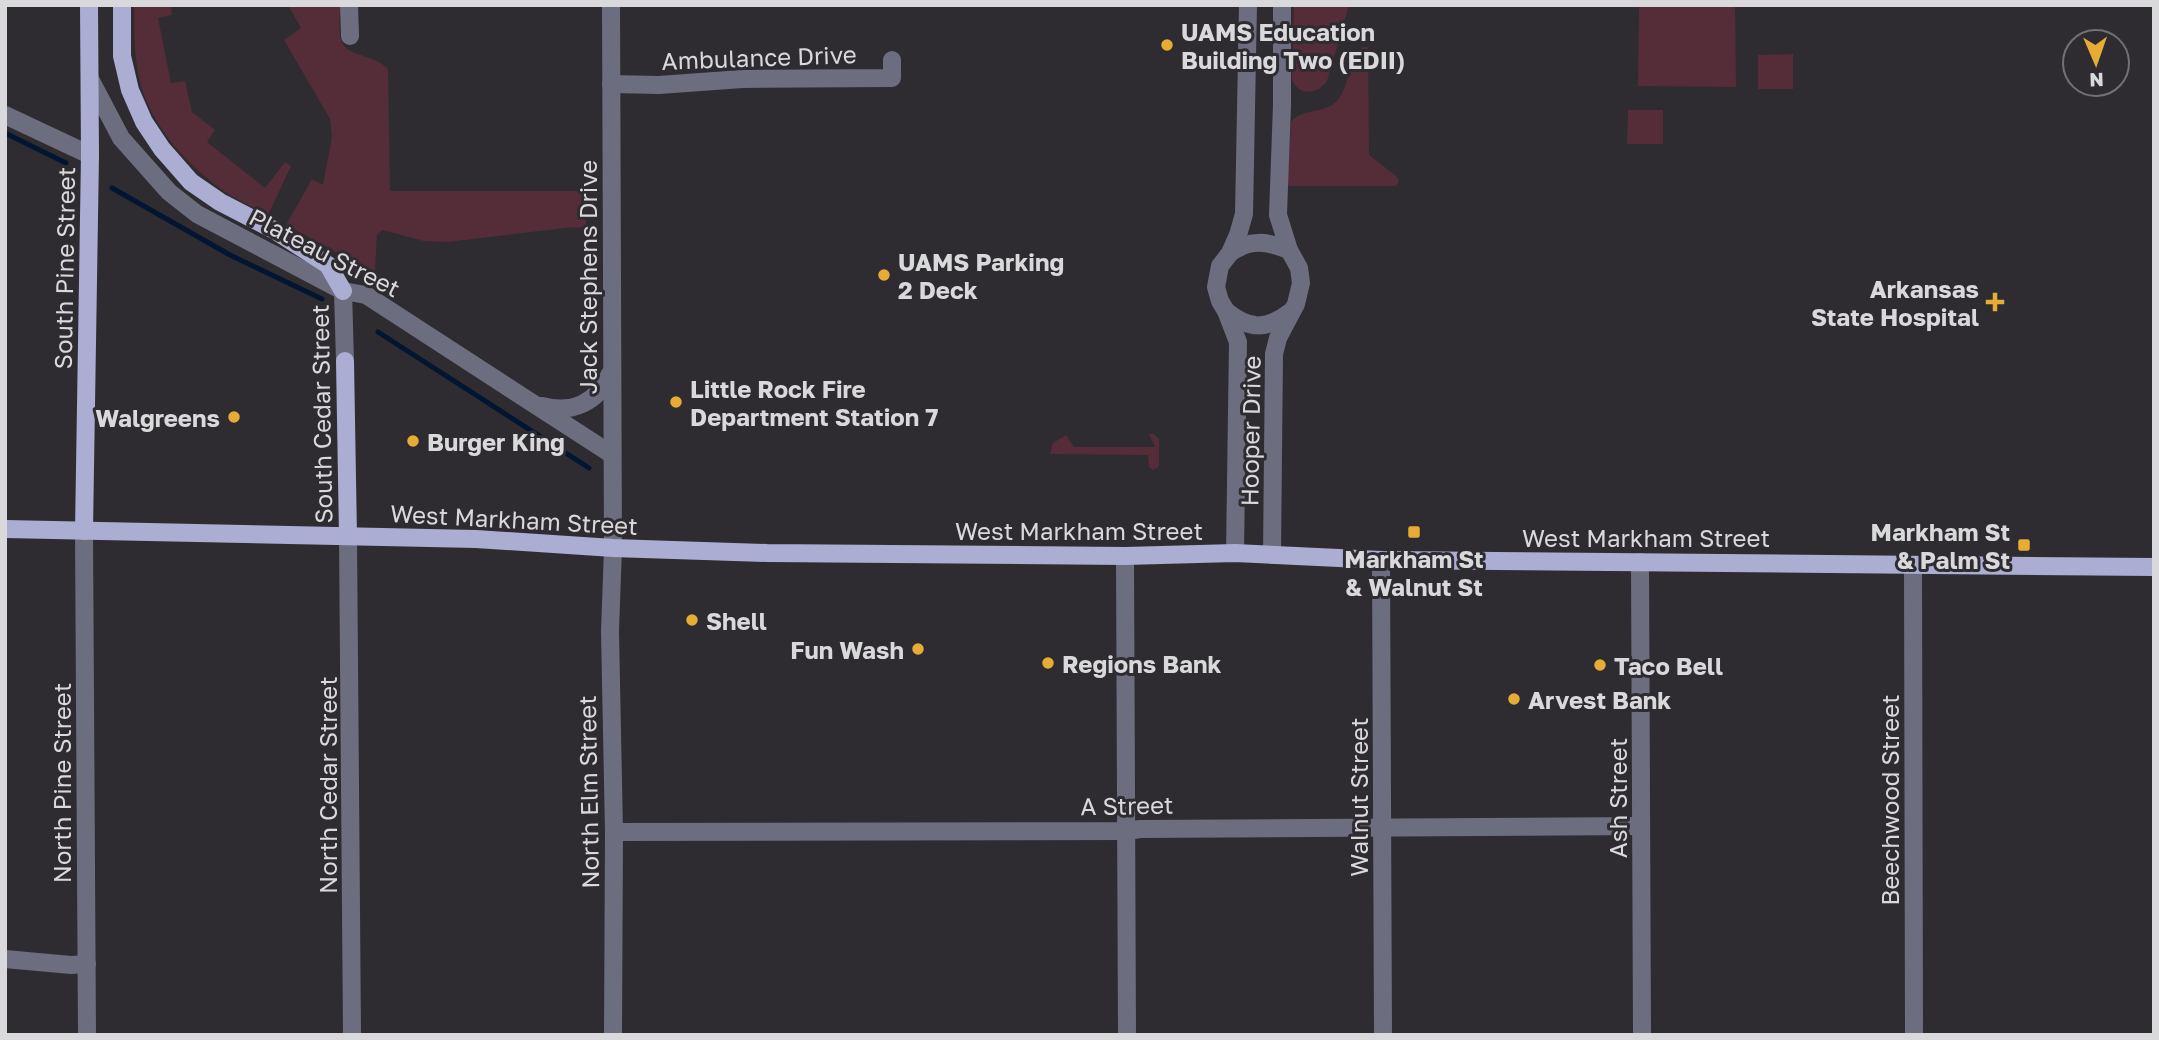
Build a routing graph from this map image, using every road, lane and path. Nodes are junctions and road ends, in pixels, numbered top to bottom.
1 (89, 5) edge
2 (122, 5) edge
3 (349, 5) edge
4 (611, 5) edge
5 (1248, 5) edge
6 (1282, 5) edge
7 (349, 36) dead end
8 (892, 60) dead end
9 (90, 79) junction
10 (611, 84) junction
11 (5, 115) edge
12 (90, 155) junction
13 (1289, 250) junction
14 (1230, 253) junction
15 (343, 291) junction
16 (1226, 311) junction
17 (1290, 312) junction
18 (345, 361) joint
19 (612, 371) junction
20 (533, 404) junction
21 (611, 454) junction
22 (5, 529) edge
23 (84, 531) junction
24 (348, 536) junction
25 (613, 548) junction
26 (1235, 553) junction
27 (1272, 555) junction
28 (1125, 556) junction
29 (1381, 559) junction
30 (1640, 562) junction
31 (1913, 565) junction
32 (2154, 567) edge
33 (1642, 826) junction
34 (1382, 827) junction
35 (1127, 831) junction
36 (614, 832) junction
37 (5, 959) edge
38 (87, 964) junction
39 (87, 1035) edge
40 (352, 1035) edge
41 (614, 1035) edge
42 (1127, 1035) edge
43 (1383, 1035) edge
44 (1642, 1035) edge
45 (1914, 1035) edge

1 - 9 main road, South Pine Street
2 - 15 main road
3 - 7 street
4 - 10 street, Jack Stephens Drive
5 - 14 street, Hooper Drive
6 - 13 street, Hooper Drive
8 - 10 street, Ambulance Drive
9 - 12 main road, South Pine Street
9 - 15 street, Plateau Street
10 - 19 street, Jack Stephens Drive
11 - 12 street
12 - 23 main road, South Pine Street
13 - 14 street
13 - 17 street, Hooper Drive
14 - 16 street, Hooper Drive
15 - 18 street, South Cedar Street
15 - 20 street, Plateau Street
16 - 17 street, Hooper Drive
16 - 26 street, Hooper Drive
17 - 27 street, Hooper Drive
18 - 24 main road, South Cedar Street
19 - 20 street
19 - 21 street, Jack Stephens Drive
20 - 21 street, Plateau Street
21 - 25 street, Jack Stephens Drive
22 - 23 main road, West Markham Street
23 - 24 main road, West Markham Street
23 - 38 street, North Pine Street
24 - 25 main road, West Markham Street
24 - 40 street, North Cedar Street
25 - 28 main road, West Markham Street
25 - 36 street, North Elm Street
26 - 27 main road, West Markham Street
26 - 28 main road, West Markham Street
27 - 29 main road, West Markham Street
28 - 35 street
29 - 30 main road, West Markham Street
29 - 34 street, Walnut Street
30 - 31 main road, West Markham Street
30 - 33 street, Ash Street
31 - 32 main road, West Markham Street
31 - 45 street, Beechwood Street
33 - 34 street, A Street
33 - 44 street, Ash Street
34 - 35 street, A Street
34 - 43 street, Walnut Street
35 - 36 street, A Street
35 - 42 street
36 - 41 street, North Elm Street
37 - 38 street
38 - 39 street, North Pine Street

